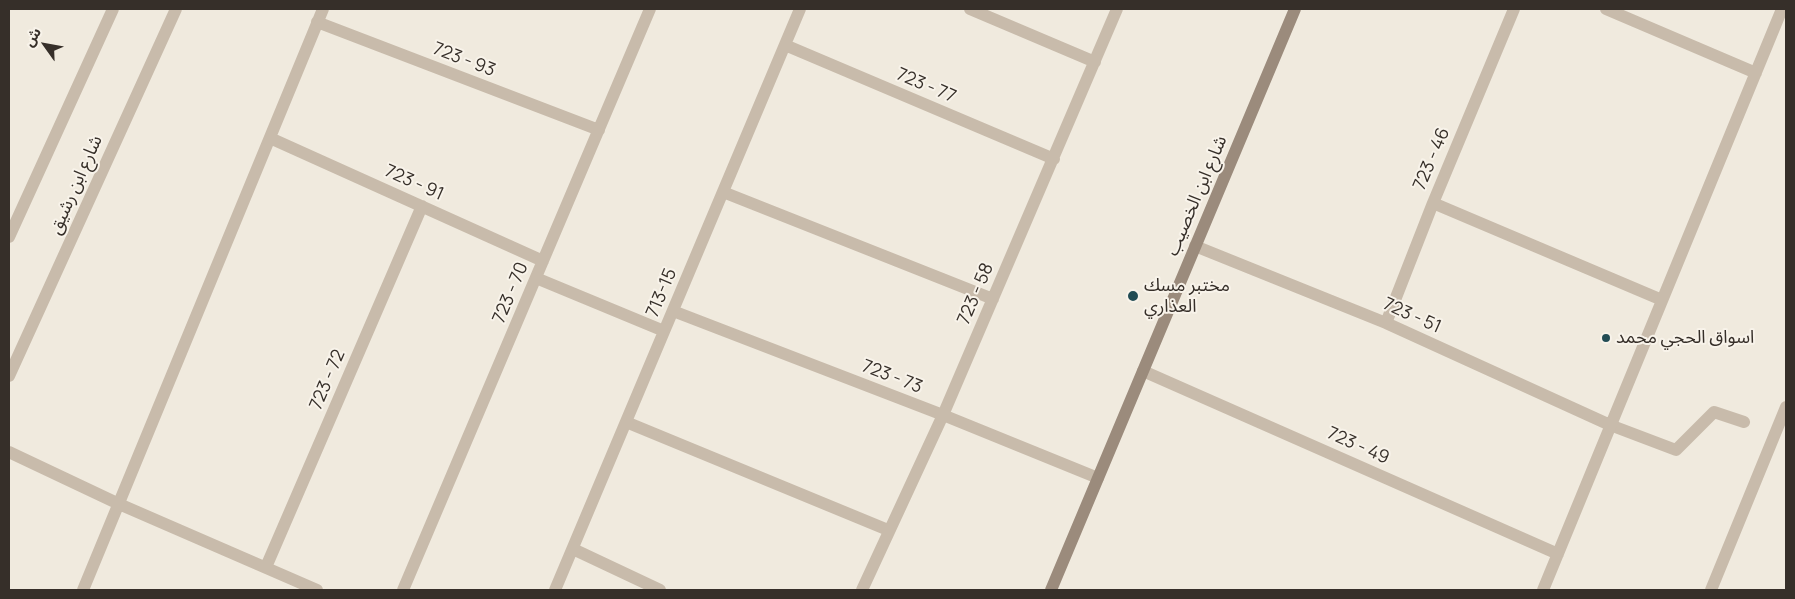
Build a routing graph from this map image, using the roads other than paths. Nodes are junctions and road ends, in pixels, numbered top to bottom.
1 (113, 9) edge
2 (176, 9) edge
3 (323, 9) edge
4 (650, 9) edge
5 (800, 9) edge
6 (970, 9) edge
7 (1117, 9) edge
8 (1295, 9) edge
9 (1514, 9) edge
10 (1606, 9) edge
11 (1782, 9) edge
12 (317, 22) junction
13 (785, 45) junction
14 (1095, 62) junction
15 (1756, 73) junction
16 (599, 130) junction
17 (270, 138) junction
18 (1054, 159) junction
19 (723, 192) junction
20 (1433, 203) junction
21 (422, 206) junction
22 (9, 237) edge
23 (1195, 246) junction
24 (543, 261) junction
25 (536, 278) junction
26 (993, 299) junction
27 (1662, 300) junction
28 (673, 312) junction
29 (1386, 323) junction
30 (664, 331) junction
31 (1143, 371) junction
32 (9, 376) edge
33 (1786, 407) edge
34 (943, 415) junction
35 (626, 422) junction
36 (1744, 422) dead end
37 (1610, 425) junction
38 (9, 452) edge
39 (1098, 478) junction
40 (119, 504) junction
41 (888, 530) junction
42 (573, 549) junction
43 (1558, 554) junction
44 (266, 567) junction
45 (83, 590) edge
46 (317, 590) edge
47 (403, 590) edge
48 (555, 590) edge
49 (660, 590) edge
50 (862, 590) edge
51 (1051, 590) edge
52 (1544, 590) edge
53 (1711, 590) edge

1 - 22 street
2 - 32 street, شارع ابن رشيق
3 - 12 street
4 - 16 street, 723 - 70
5 - 13 street, 713-15
6 - 14 street
7 - 14 street, 723 - 58
8 - 23 street, شارع ابن الخصيب
9 - 20 street, 723 - 46
10 - 15 street
11 - 15 street
12 - 16 street, 723 - 93
12 - 17 street
13 - 18 street, 723 - 77
13 - 19 street, 713-15
14 - 18 street, 723 - 58
15 - 27 street
16 - 24 street, 723 - 70
17 - 21 street, 723 - 91
17 - 40 street
18 - 26 street, 723 - 58
19 - 26 street
19 - 28 street, 713-15
20 - 27 street
20 - 29 street, 723 - 46
21 - 24 street, 723 - 91
21 - 44 street, 723 - 72
23 - 29 street, 723 - 51
23 - 31 street, شارع ابن الخصيب
24 - 25 street, 723 - 70
25 - 30 street
25 - 47 street, 723 - 70
26 - 34 street, 723 - 58
27 - 37 street
28 - 30 street, 713-15
28 - 34 street, 723 - 73
29 - 37 street, 723 - 51
30 - 35 street, 713-15
31 - 39 street, شارع ابن الخصيب
31 - 43 street, 723 - 49
33 - 53 street
34 - 39 street, 723 - 73
34 - 41 street, 723 - 58
35 - 41 street
35 - 42 street, 713-15
36 - 37 street, 723 - 51
37 - 43 street
38 - 40 street
39 - 51 street, شارع ابن الخصيب
40 - 44 street
40 - 45 street
41 - 50 street, 723 - 58
42 - 48 street, 713-15
42 - 49 street
43 - 52 street
44 - 46 street

